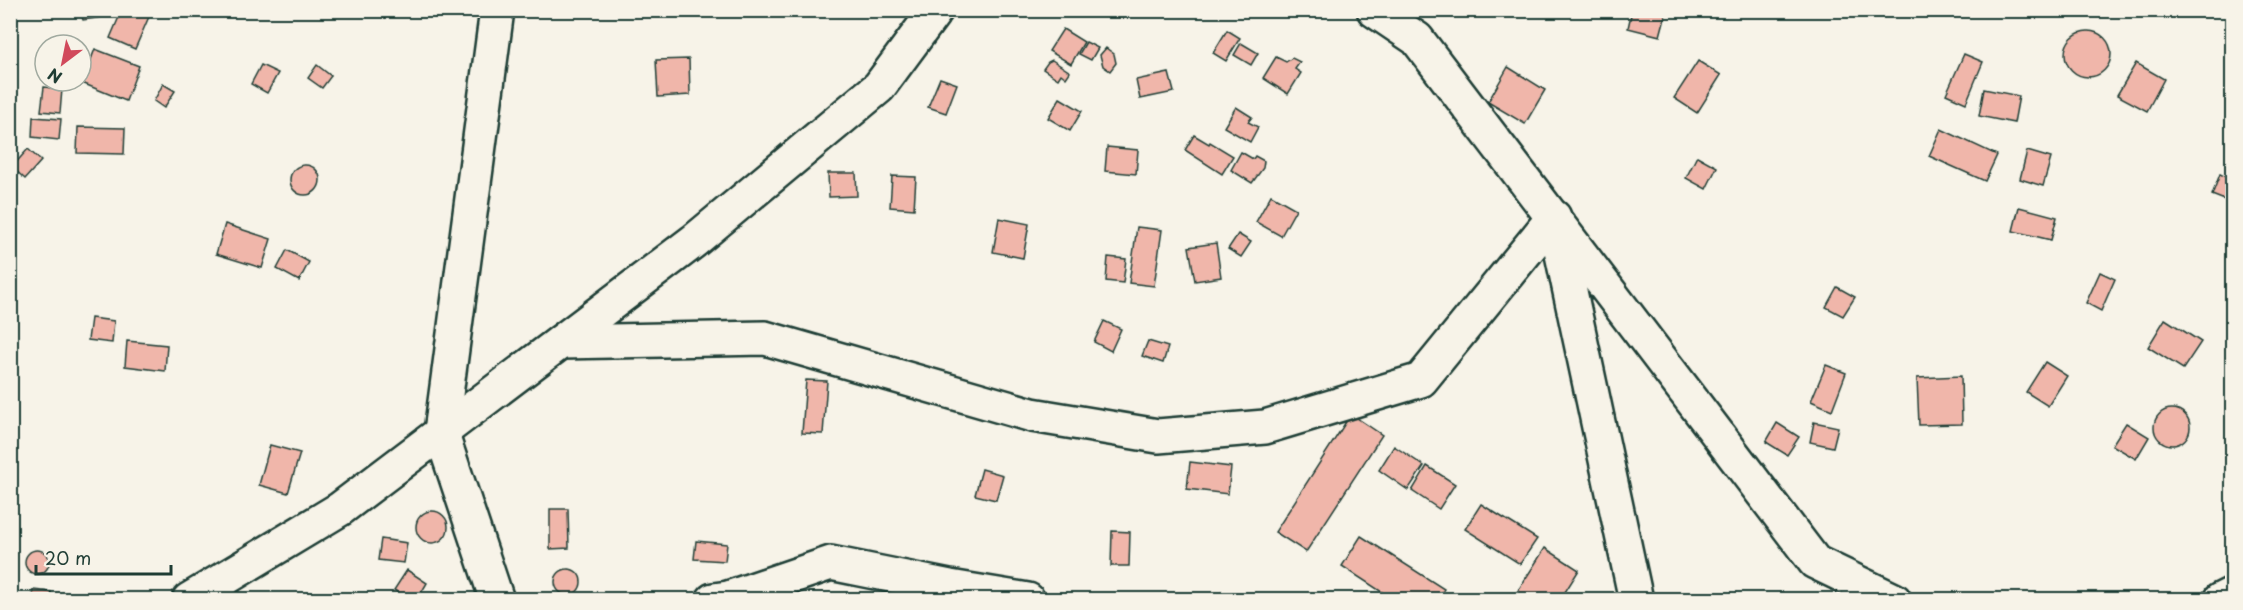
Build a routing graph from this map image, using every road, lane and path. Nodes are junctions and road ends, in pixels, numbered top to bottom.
1 (497, 10) edge
2 (936, 10) edge
3 (1374, 10) edge
4 (1554, 217) junction
5 (561, 342) junction
6 (441, 432) junction
7 (2232, 594) edge
8 (189, 600) edge
9 (497, 600) edge
10 (713, 600) edge
11 (1028, 600) edge
12 (1636, 600) edge
13 (1894, 600) edge
14 (2220, 600) edge

1 - 6 street
2 - 5 street
3 - 4 street
4 - 5 street
4 - 12 street
4 - 13 street
5 - 6 street
6 - 8 street
6 - 9 street
7 - 14 street
10 - 11 street

